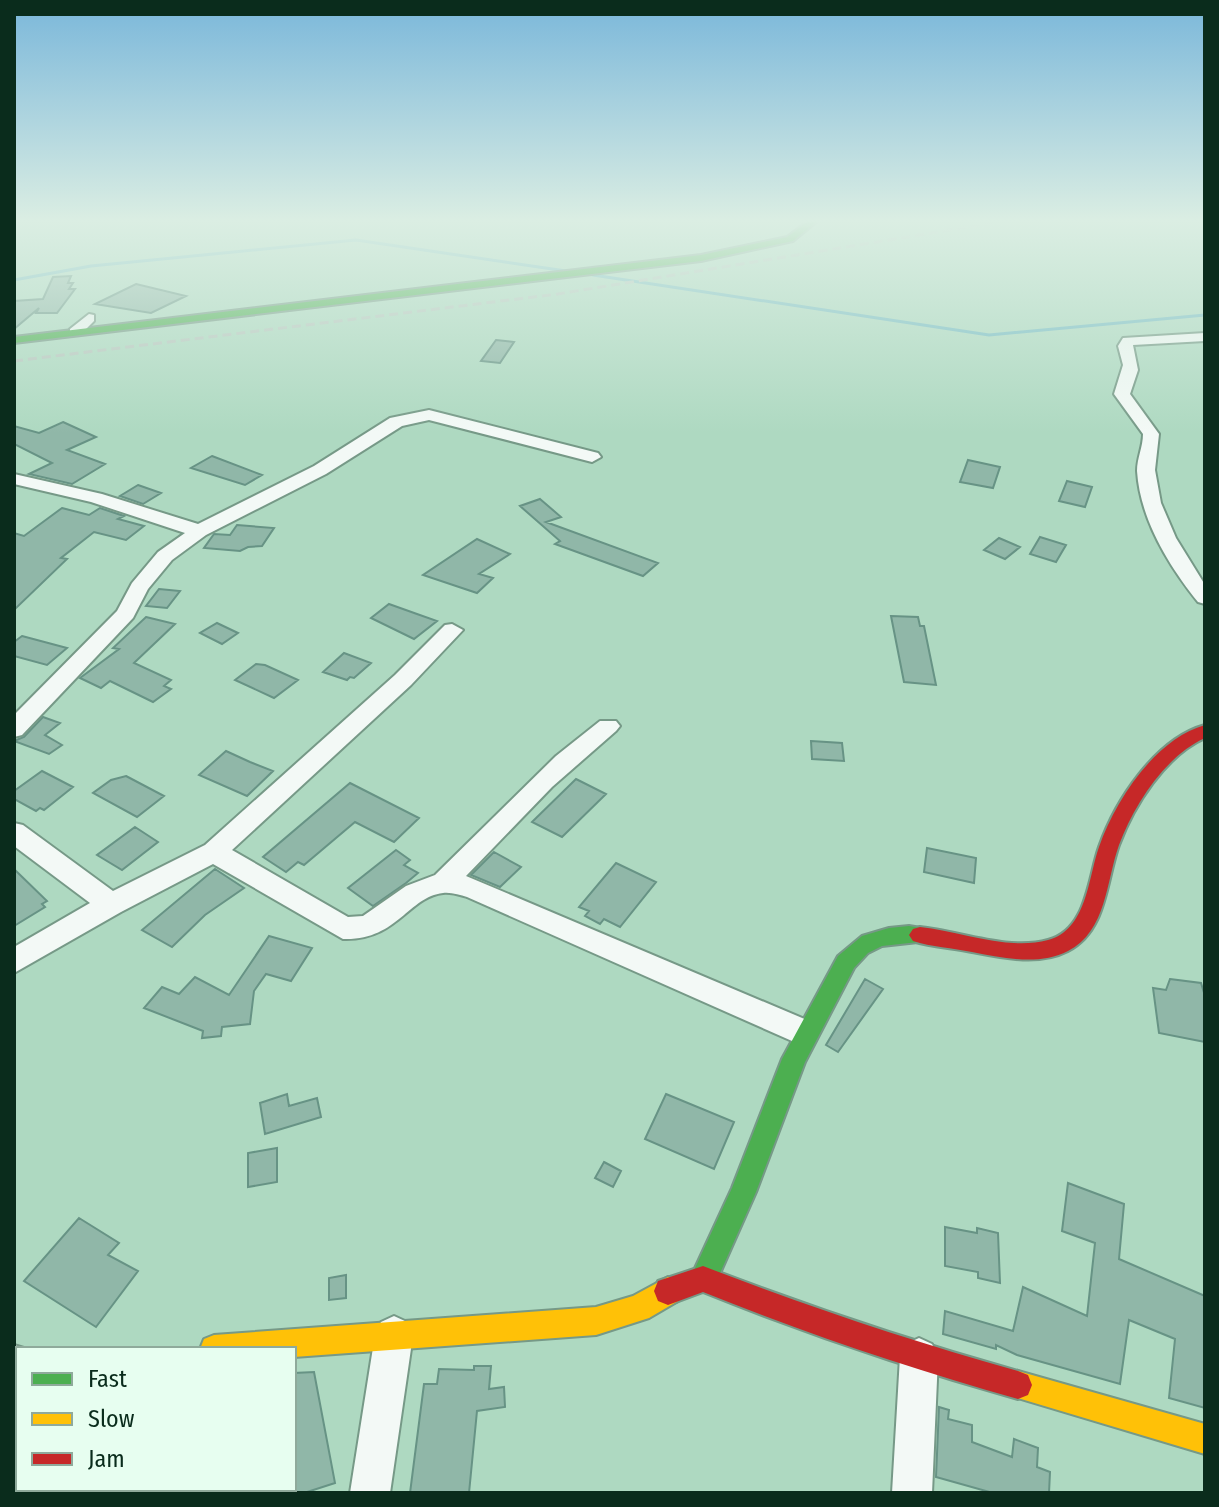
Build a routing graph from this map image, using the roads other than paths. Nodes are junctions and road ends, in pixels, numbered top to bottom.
1 (411, 292) edge
2 (89, 318) dead end
3 (75, 332) junction
4 (1205, 337) edge
5 (14, 340) edge
6 (592, 457) dead end
7 (14, 479) edge
8 (199, 531) junction
9 (1205, 598) edge
10 (452, 630) dead end
11 (608, 726) dead end
12 (14, 729) edge
13 (1205, 731) edge
14 (14, 832) edge
15 (214, 852) junction
16 (444, 882) junction
17 (111, 904) junction
18 (14, 961) edge
19 (803, 1032) junction
20 (703, 1279) junction
21 (394, 1335) junction
22 (240, 1347) edge
23 (919, 1357) junction
24 (1205, 1439) edge
25 (370, 1493) edge
26 (912, 1493) edge

1 - 3 street
2 - 3 street
3 - 5 street
4 - 9 street
6 - 8 street
7 - 8 street
8 - 12 street
10 - 15 street
11 - 16 street
13 - 19 street
14 - 17 street
15 - 16 street
15 - 17 street
16 - 19 street
17 - 18 street
19 - 20 street
20 - 21 street
20 - 23 street
21 - 22 street
21 - 25 street
23 - 24 street
23 - 26 street

